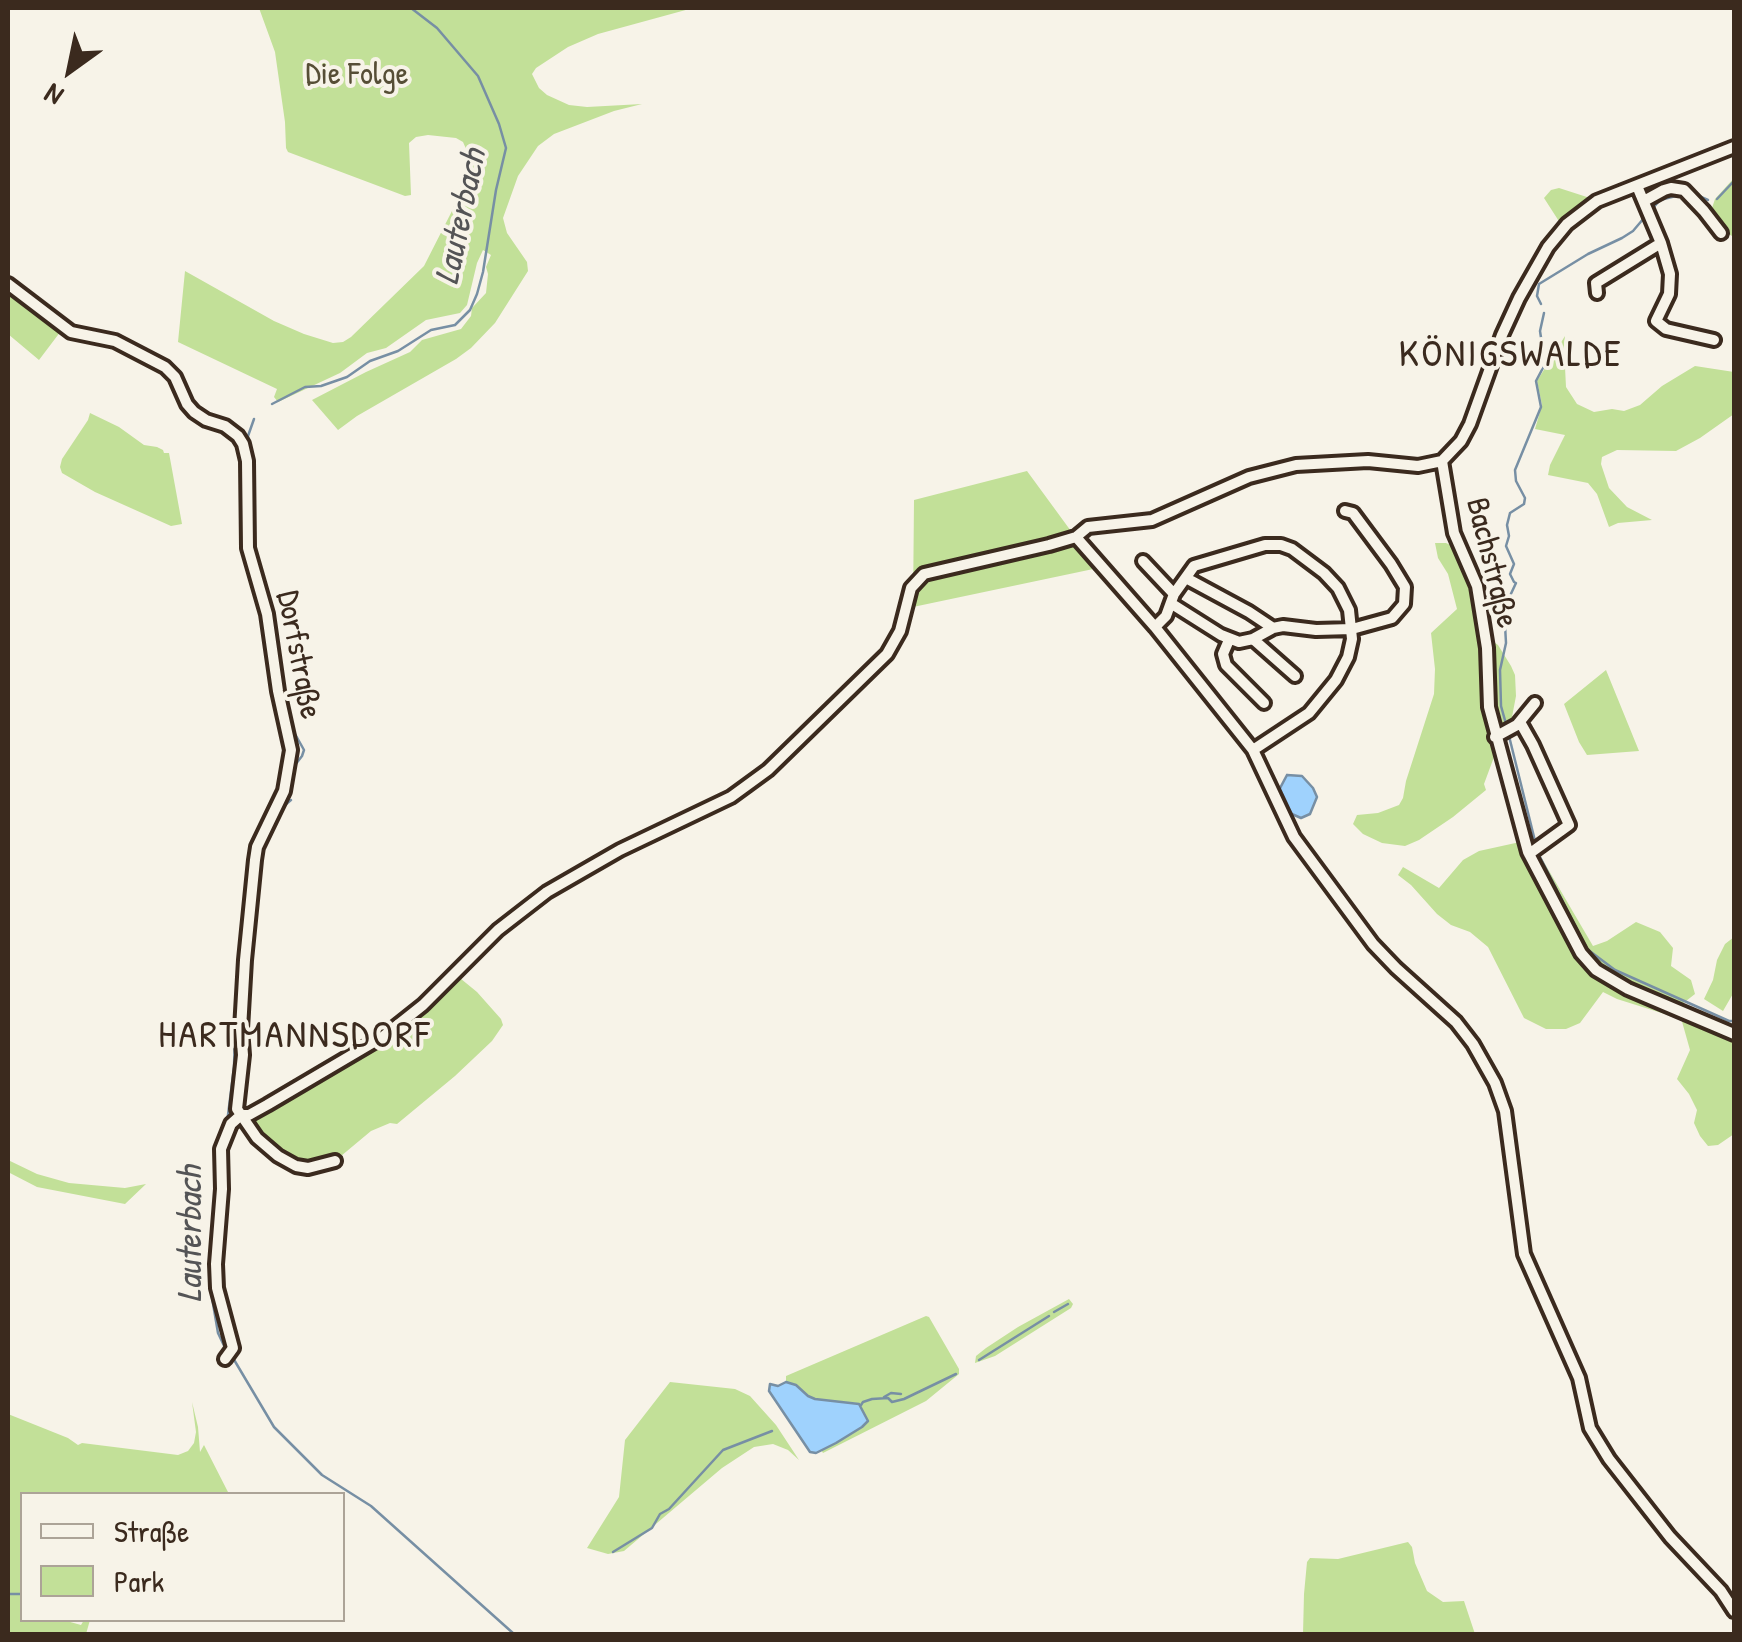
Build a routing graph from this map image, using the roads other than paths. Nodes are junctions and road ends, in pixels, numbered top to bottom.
1 (1734, 147) edge
2 (1638, 186) junction
3 (1644, 201) junction
4 (1721, 234) dead end
5 (1661, 243) junction
6 (8, 284) edge
7 (1597, 293) dead end
8 (1714, 340) dead end
9 (1442, 461) junction
10 (1345, 511) dead end
11 (1076, 537) junction
12 (1144, 561) dead end
13 (1186, 578) junction
14 (1173, 599) junction
15 (1155, 627) junction
16 (1272, 628) junction
17 (1352, 629) junction
18 (1253, 639) junction
19 (1230, 640) junction
20 (1295, 676) dead end
21 (1264, 703) dead end
22 (1535, 703) dead end
23 (1508, 730) junction
24 (1254, 750) junction
25 (1534, 851) junction
26 (1734, 1034) edge
27 (241, 1115) junction
28 (335, 1161) dead end
29 (228, 1357) dead end
30 (1734, 1610) edge

1 - 2 street
2 - 3 street
2 - 9 street
3 - 4 street
3 - 5 street
5 - 7 street
5 - 8 street
6 - 27 street, Dorfstraße
9 - 11 street
9 - 23 street, Bachstraße
10 - 17 street
11 - 15 street
11 - 27 street
12 - 14 street
13 - 14 street
13 - 16 street
13 - 17 street
14 - 15 street
14 - 19 street
15 - 24 street
16 - 17 street
16 - 18 street
17 - 24 street
18 - 19 street
18 - 20 street
19 - 21 street
22 - 23 street
23 - 25 street, Bachstraße
23 - 25 street, Bachstraße
24 - 30 street
25 - 26 street, Bachstraße
27 - 28 street
27 - 29 street, Dorfstraße

